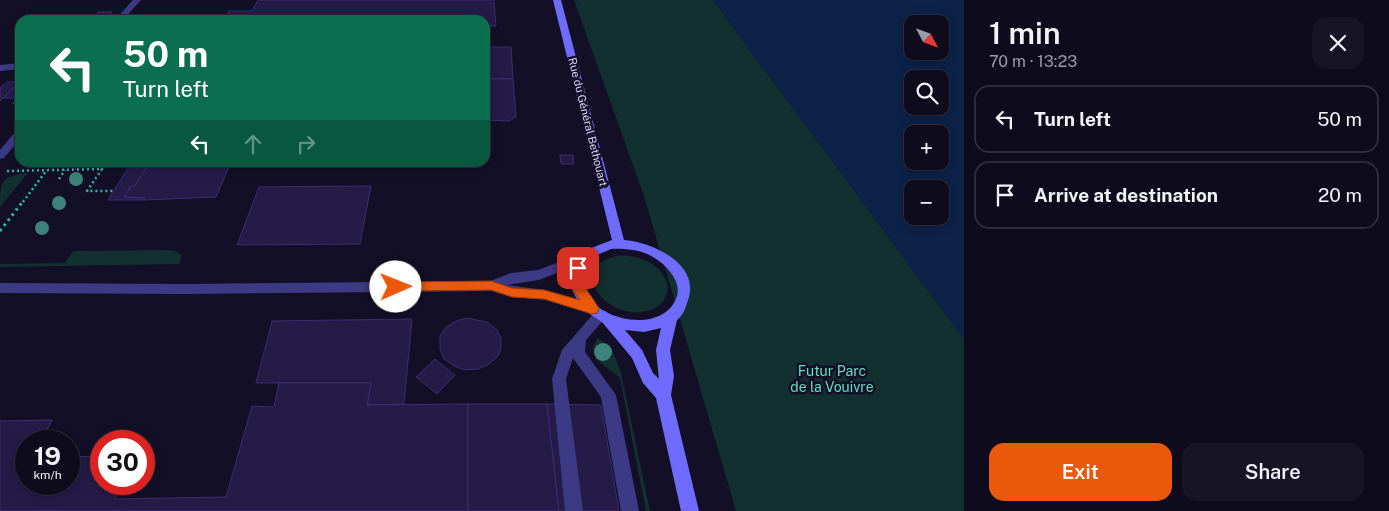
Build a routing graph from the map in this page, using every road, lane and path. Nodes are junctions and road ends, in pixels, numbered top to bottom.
1 (137, 0) edge
2 (557, 0) edge
3 (124, 15) edge
4 (15, 66) edge
5 (0, 68) edge
6 (15, 139) edge
7 (0, 156) edge
8 (46, 170) junction
9 (65, 170) junction
10 (7, 171) dead end
11 (59, 178) dead end
12 (114, 191) dead end
13 (0, 231) edge
14 (620, 244) junction
15 (586, 257) junction
16 (491, 286) junction
17 (0, 288) edge
18 (600, 314) junction
19 (670, 318) junction
20 (577, 344) junction
21 (663, 394) junction
22 (574, 511) edge
23 (630, 511) edge
24 (690, 511) edge

1 - 3 street
2 - 14 street, Rue du Général Bethouart
4 - 5 street
6 - 7 street
8 - 9 path
8 - 10 path
8 - 13 path
9 - 11 path
9 - 12 path
14 - 15 street
14 - 19 street
15 - 16 street
15 - 18 street
16 - 17 street
16 - 18 street
18 - 19 street
18 - 20 street
18 - 21 street
19 - 21 street
20 - 22 street
20 - 23 street
21 - 24 street

